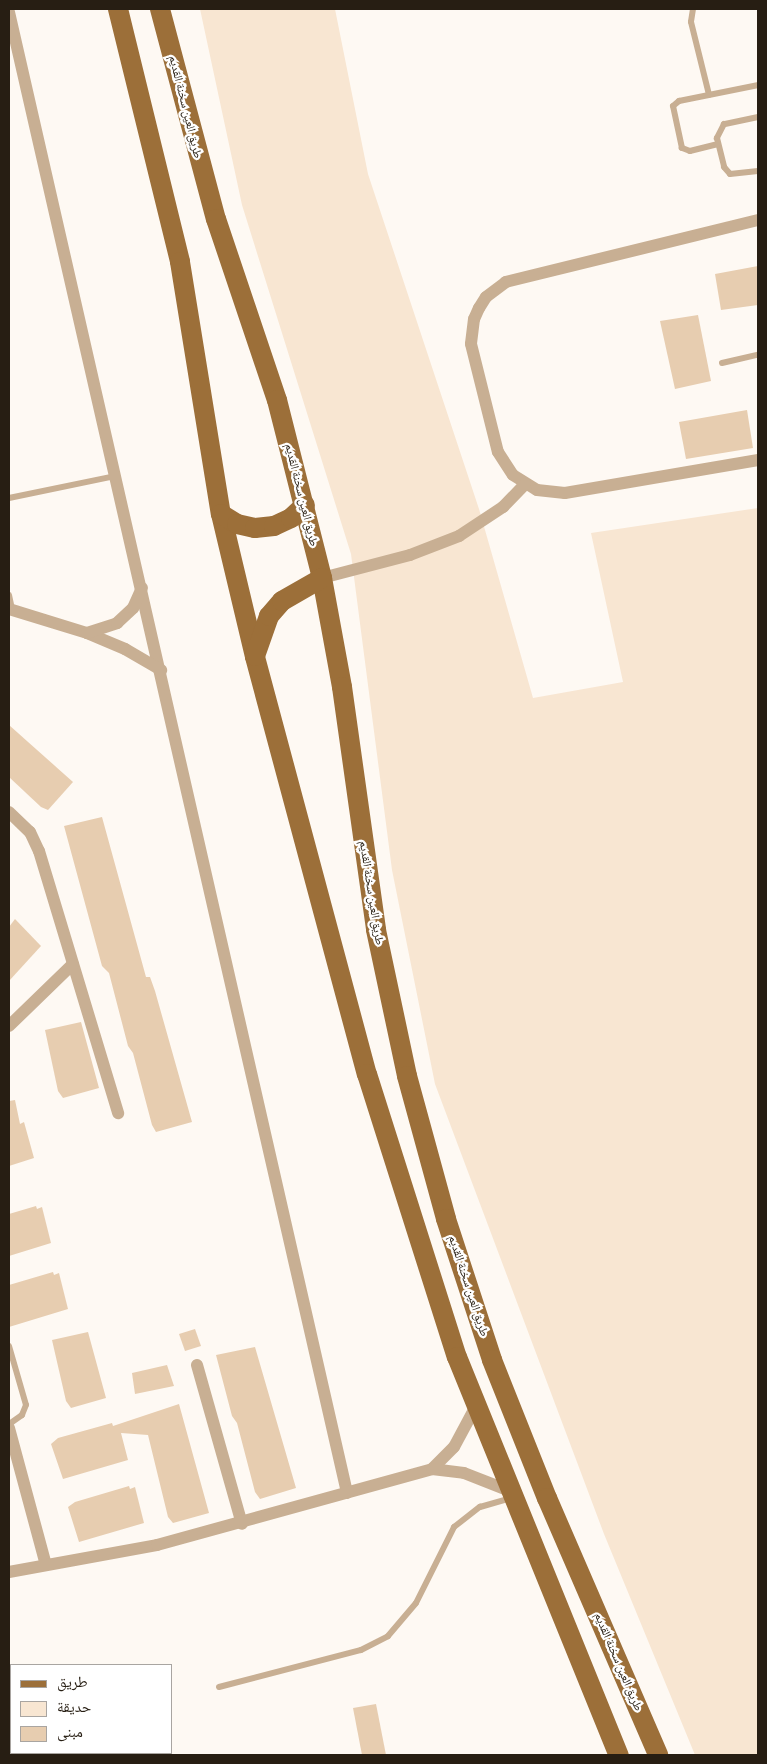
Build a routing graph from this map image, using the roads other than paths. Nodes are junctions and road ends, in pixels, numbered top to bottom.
1 (118, 9) edge
2 (160, 9) edge
3 (694, 9) edge
4 (9, 12) edge
5 (758, 85) edge
6 (709, 95) junction
7 (758, 117) edge
8 (718, 144) junction
9 (758, 171) edge
10 (758, 220) edge
11 (758, 355) edge
12 (722, 363) dead end
13 (758, 460) edge
14 (116, 476) junction
15 (524, 484) junction
16 (9, 498) edge
17 (305, 505) junction
18 (221, 514) junction
19 (322, 578) junction
20 (142, 588) junction
21 (9, 595) edge
22 (10, 610) edge
23 (87, 633) junction
24 (255, 657) junction
25 (161, 670) junction
26 (9, 812) edge
27 (73, 964) junction
28 (9, 1026) edge
29 (118, 1113) dead end
30 (9, 1346) edge
31 (198, 1365) dead end
32 (476, 1406) junction
33 (9, 1424) edge
34 (9, 1428) edge
35 (432, 1469) junction
36 (347, 1493) junction
37 (512, 1494) junction
38 (242, 1524) junction
39 (46, 1565) junction
40 (9, 1572) edge
41 (220, 1687) dead end
42 (619, 1755) edge
43 (658, 1755) edge

1 - 18 main road
2 - 17 main road, طريق العين سخنة القديم
3 - 6 lane
4 - 14 street
5 - 6 lane
6 - 8 lane
7 - 8 lane
8 - 9 lane
10 - 15 street
11 - 12 lane
13 - 15 street
14 - 16 lane
14 - 20 street
15 - 19 street
17 - 18 main road
17 - 19 main road, طريق العين سخنة القديم
18 - 24 main road
19 - 24 main road
19 - 43 main road, طريق العين سخنة القديم
20 - 23 street
20 - 25 street
21 - 22 lane
22 - 23 street
23 - 25 street
24 - 32 main road
25 - 36 street
26 - 27 street
27 - 28 street
27 - 29 street
30 - 33 lane
31 - 38 street
32 - 35 street
32 - 37 main road
34 - 39 street
35 - 36 street
35 - 37 street
36 - 38 street
37 - 41 lane
37 - 42 main road
38 - 39 street
39 - 40 street

